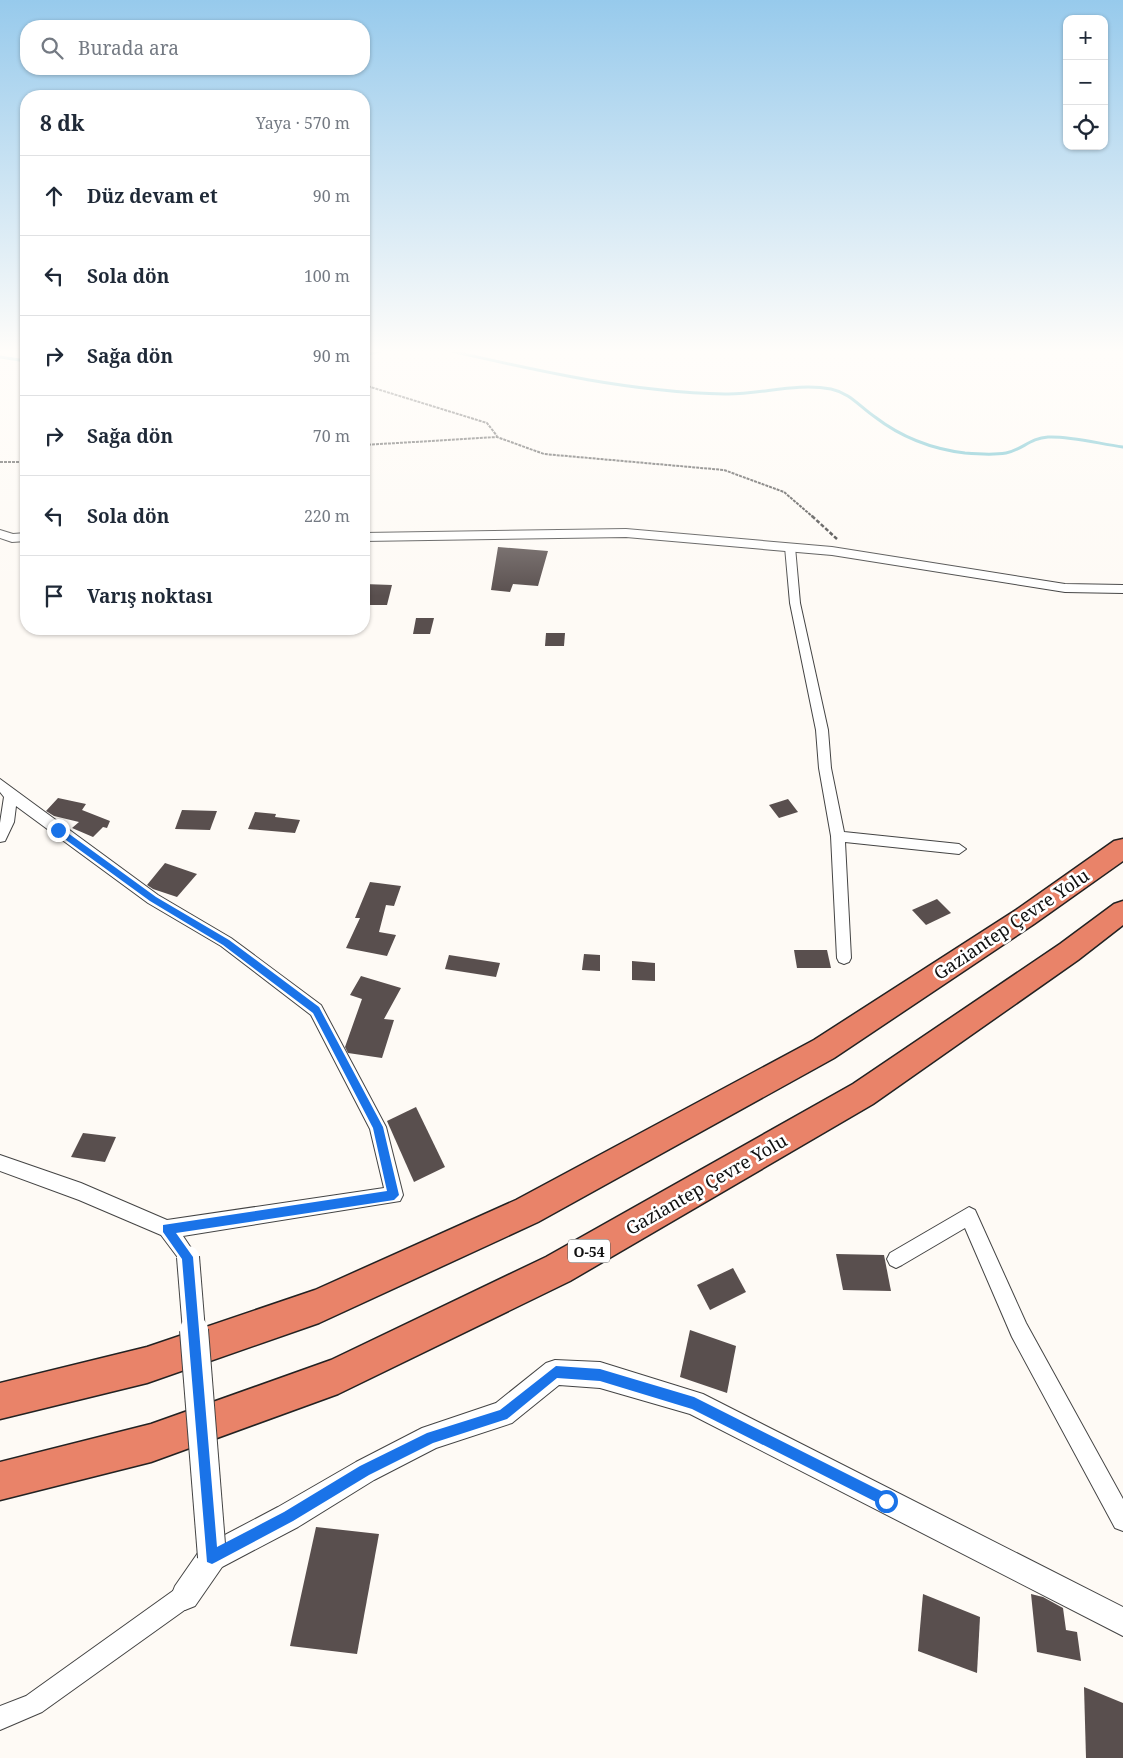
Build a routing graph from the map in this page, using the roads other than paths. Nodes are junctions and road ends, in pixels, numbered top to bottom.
1 (4, 537) edge
2 (20, 537) edge
3 (370, 537) edge
4 (790, 547) junction
5 (1123, 589) edge
6 (5, 790) edge
7 (838, 836) junction
8 (0, 837) edge
9 (1123, 848) edge
10 (959, 849) dead end
11 (1123, 911) edge
12 (844, 958) dead end
13 (0, 1163) edge
14 (167, 1229) junction
15 (188, 1257) joint
16 (896, 1259) dead end
17 (147, 1365) junction
18 (0, 1392) edge
19 (0, 1401) edge
20 (0, 1481) edge
21 (1123, 1520) edge
22 (212, 1557) junction
23 (185, 1596) joint
24 (1123, 1622) edge
25 (0, 1718) edge

1 - 2 street
3 - 4 street
4 - 5 street
4 - 7 street
6 - 8 street
6 - 14 street
7 - 10 street
7 - 12 street
9 - 17 highway, Gaziantep Çevre Yolu
11 - 20 highway, Gaziantep Çevre Yolu / O-54
13 - 14 street
14 - 15 street
15 - 22 street, bridge
16 - 21 street
17 - 18 highway
17 - 19 highway, Gaziantep Çevre Yolu
22 - 23 street
22 - 24 street
23 - 25 street

